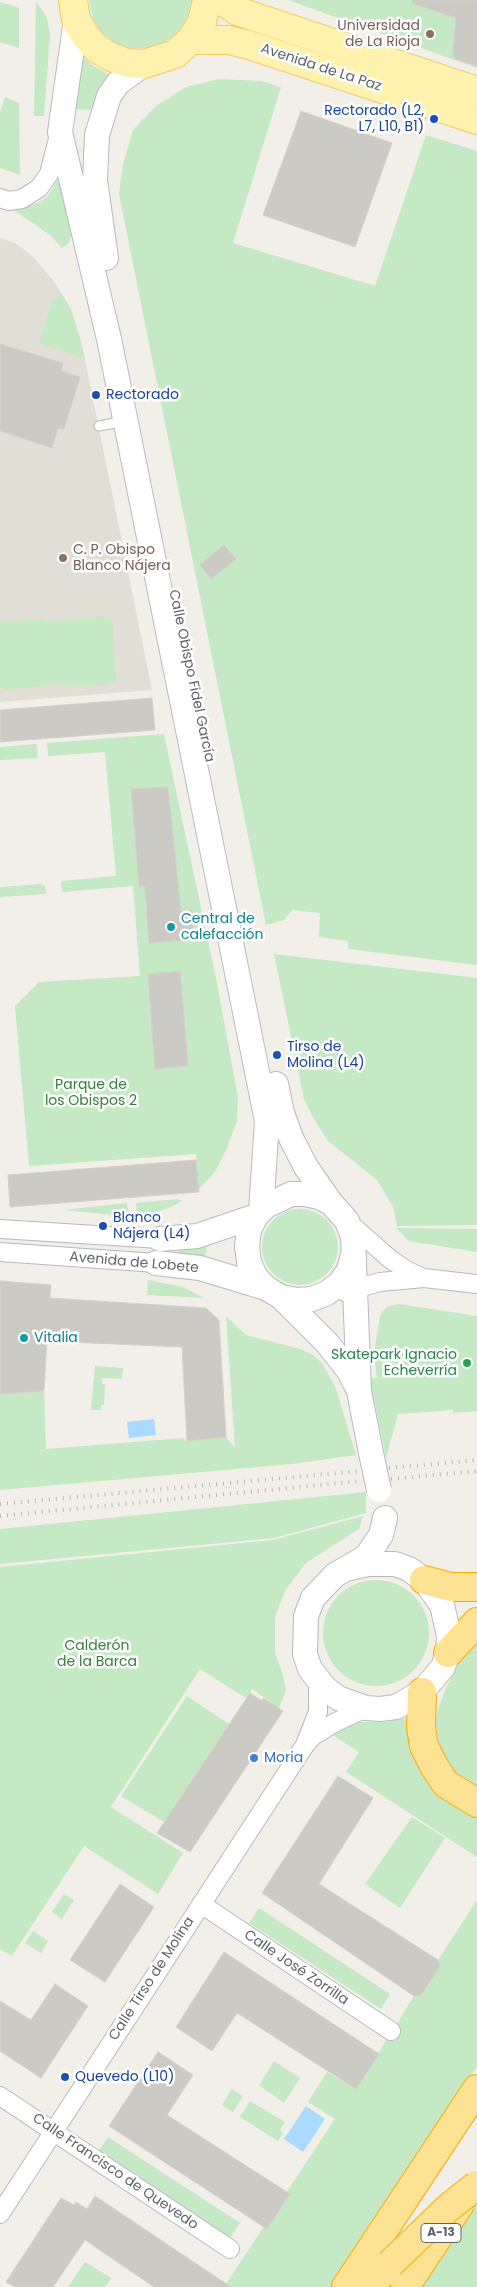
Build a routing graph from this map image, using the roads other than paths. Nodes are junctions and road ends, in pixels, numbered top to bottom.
1 (207, 0) edge
2 (221, 0) edge
3 (71, 7) edge
4 (191, 40) junction
5 (144, 64) junction
6 (477, 91) edge
7 (477, 120) edge
8 (60, 132) junction
9 (4, 199) edge
10 (126, 421) junction
11 (99, 426) dead end
12 (331, 1203) junction
13 (259, 1214) junction
14 (347, 1221) junction
15 (0, 1228) edge
16 (160, 1239) joint
17 (0, 1252) edge
18 (353, 1255) junction
19 (156, 1263) joint
20 (424, 1278) junction
21 (477, 1284) edge
22 (355, 1291) junction
23 (273, 1292) junction
24 (327, 1294) junction
25 (359, 1391) junction
26 (385, 1518) junction
27 (350, 1568) junction
28 (417, 1575) junction
29 (477, 1587) edge
30 (477, 1622) edge
31 (448, 1653) junction
32 (318, 1680) junction
33 (422, 1692) junction
34 (366, 1708) junction
35 (305, 1744) junction
36 (477, 1803) edge
37 (201, 1904) junction
38 (391, 2031) dead end
39 (477, 2089) edge
40 (0, 2096) edge
41 (53, 2132) junction
42 (477, 2178) edge
43 (477, 2186) edge
44 (0, 2214) edge
45 (230, 2249) dead end
46 (346, 2287) edge
47 (370, 2287) edge
48 (405, 2287) edge

1 - 4 main road
2 - 6 main road, Avenida de La Paz
3 - 5 main road
3 - 8 main road
4 - 5 main road
4 - 7 main road, Avenida de La Paz
5 - 12 main road, Calle Obispo Fidel García
8 - 9 street
8 - 10 main road, Calle Obispo Fidel García
10 - 11 lane
10 - 13 main road, Calle Obispo Fidel García
12 - 13 main road
12 - 14 main road
13 - 16 main road, Avenida de Lobete
13 - 23 main road
14 - 18 main road
14 - 20 street
15 - 16 street, Avenida de Lobete
17 - 19 street, Avenida de Lobete
18 - 22 main road
18 - 24 main road
19 - 23 main road, Avenida de Lobete
20 - 21 street
20 - 22 street
22 - 24 street
22 - 25 main road
23 - 24 main road
23 - 25 main road
25 - 26 main road, Calle Tirso de Molina, bridge
26 - 27 main road, Calle Tirso de Molina
26 - 28 main road, Calle Tirso de Molina
27 - 28 main road, Calle Tirso de Molina
27 - 32 main road, Calle Tirso de Molina
28 - 29 highway
28 - 31 main road, Calle Tirso de Molina
30 - 31 highway
31 - 33 main road, Calle Tirso de Molina
32 - 34 main road, Calle Tirso de Molina
32 - 35 street, Calle Tirso de Molina
33 - 34 main road, Calle Tirso de Molina
33 - 36 highway
34 - 35 street, Calle Tirso de Molina
35 - 37 street, Calle Tirso de Molina
37 - 38 street, Calle José Zorrilla
37 - 41 street, Calle Tirso de Molina
39 - 46 highway
40 - 41 street, Calle Francisco de Quevedo
41 - 44 street, Calle Tirso de Molina
41 - 45 street, Calle Francisco de Quevedo
42 - 48 highway, A-13
43 - 47 highway, bridge

